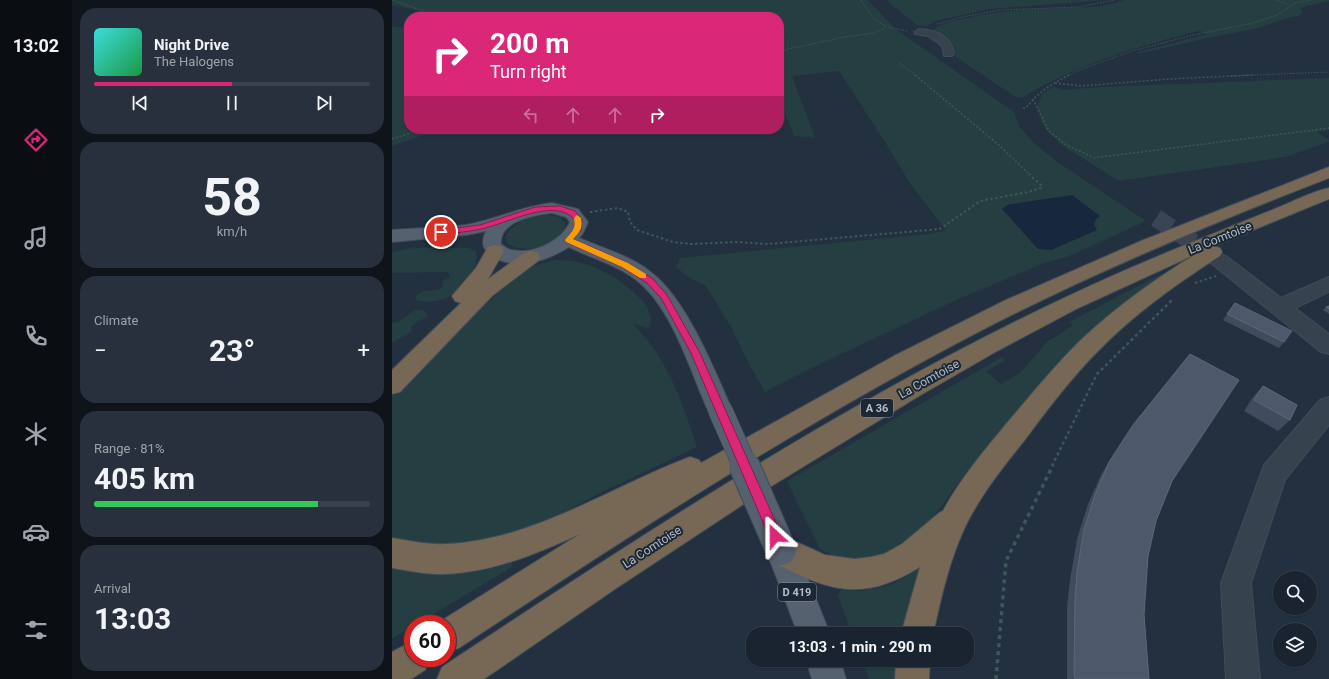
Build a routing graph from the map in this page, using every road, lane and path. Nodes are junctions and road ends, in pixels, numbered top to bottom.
1 (392, 0) edge
2 (861, 0) edge
3 (1114, 0) edge
4 (1276, 0) edge
5 (1311, 0) edge
6 (1290, 5) junction
7 (426, 12) edge
8 (885, 28) junction
9 (919, 32) junction
10 (784, 50) edge
11 (948, 54) dead end
12 (900, 63) dead end
13 (1329, 72) edge
14 (1055, 83) junction
15 (1033, 99) junction
16 (1023, 108) dead end
17 (1329, 128) edge
18 (408, 134) edge
19 (392, 139) edge
20 (1329, 172) edge
21 (1329, 194) edge
22 (576, 216) junction
23 (509, 219) junction
24 (392, 236) edge
25 (569, 240) junction
26 (392, 247) edge
27 (493, 247) junction
28 (530, 256) junction
29 (1226, 265) joint
30 (1192, 284) dead end
31 (1329, 284) edge
32 (1174, 298) dead end
33 (1280, 307) junction
34 (1329, 346) edge
35 (392, 364) edge
36 (392, 385) edge
37 (1329, 407) edge
38 (818, 408) junction
39 (956, 517) junction
40 (781, 550) junction
41 (392, 553) edge
42 (811, 627) edge
43 (919, 627) edge
44 (456, 630) edge
45 (404, 664) edge
46 (825, 667) edge
47 (913, 667) edge
48 (392, 671) edge
49 (454, 679) edge
50 (829, 679) edge
51 (912, 679) edge
52 (996, 679) edge
53 (1243, 679) edge

1 - 7 path
2 - 8 path
3 - 9 path
4 - 6 path
5 - 6 path
6 - 14 path
8 - 9 path
8 - 10 path
9 - 11 lane
12 - 22 path
13 - 14 path
14 - 15 path
15 - 16 path
15 - 17 path
18 - 19 path
20 - 38 highway, La Comtoise / A 36
21 - 39 highway
21 - 49 highway, La Comtoise / A 36
22 - 23 main road
22 - 25 main road
23 - 24 main road
23 - 27 main road
25 - 28 main road
25 - 40 main road, D 419, bridge
26 - 27 main road
27 - 28 main road
27 - 35 highway
28 - 36 highway
29 - 30 path
29 - 33 lane
31 - 33 lane
32 - 52 path
33 - 34 lane
37 - 53 lane
38 - 41 highway
38 - 44 highway, La Comtoise / A 36
39 - 40 highway
39 - 43 highway
40 - 42 main road, D 419
45 - 48 highway
46 - 50 main road
47 - 51 highway

